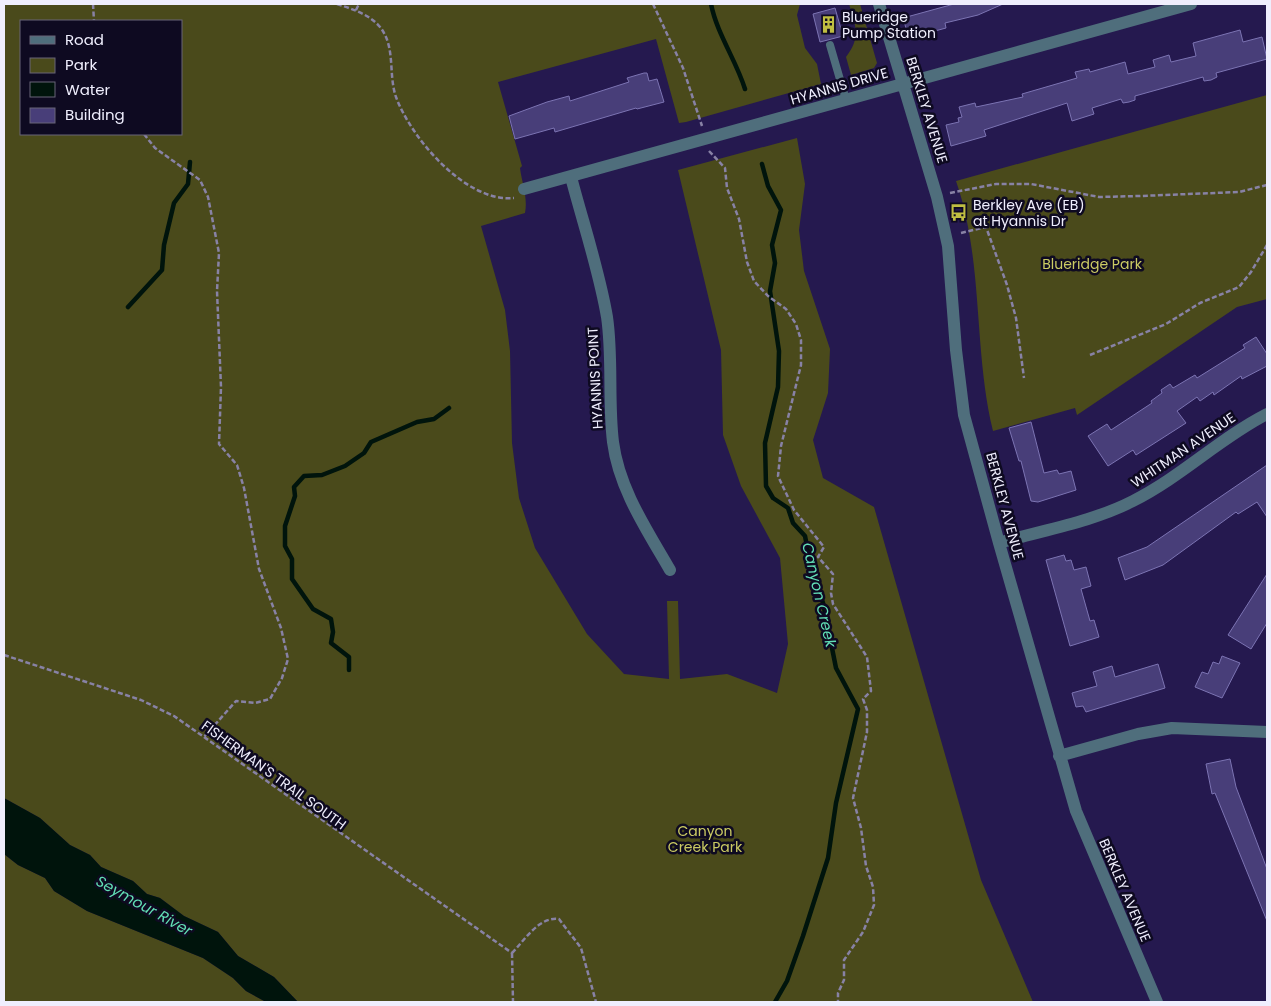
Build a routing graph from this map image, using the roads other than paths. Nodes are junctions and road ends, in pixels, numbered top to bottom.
1 (879, 4) edge
2 (1191, 4) edge
3 (830, 45) dead end
4 (903, 84) junction
5 (846, 100) junction
6 (571, 176) junction
7 (522, 193) road end
8 (1267, 414) edge
9 (999, 542) junction
10 (670, 570) dead end
11 (1267, 732) edge
12 (1059, 756) junction
13 (1157, 1002) edge

1 - 4 street, BERKLEY AVENUE
2 - 4 street, HYANNIS DRIVE
3 - 5 lane
4 - 5 street, HYANNIS DRIVE
4 - 9 street, BERKLEY AVENUE
5 - 6 street, HYANNIS DRIVE
6 - 7 street, HYANNIS DRIVE
6 - 10 street, HYANNIS POINT
8 - 9 street, WHITMAN AVENUE
9 - 12 street, BERKLEY AVENUE
11 - 12 street
12 - 13 street, BERKLEY AVENUE

